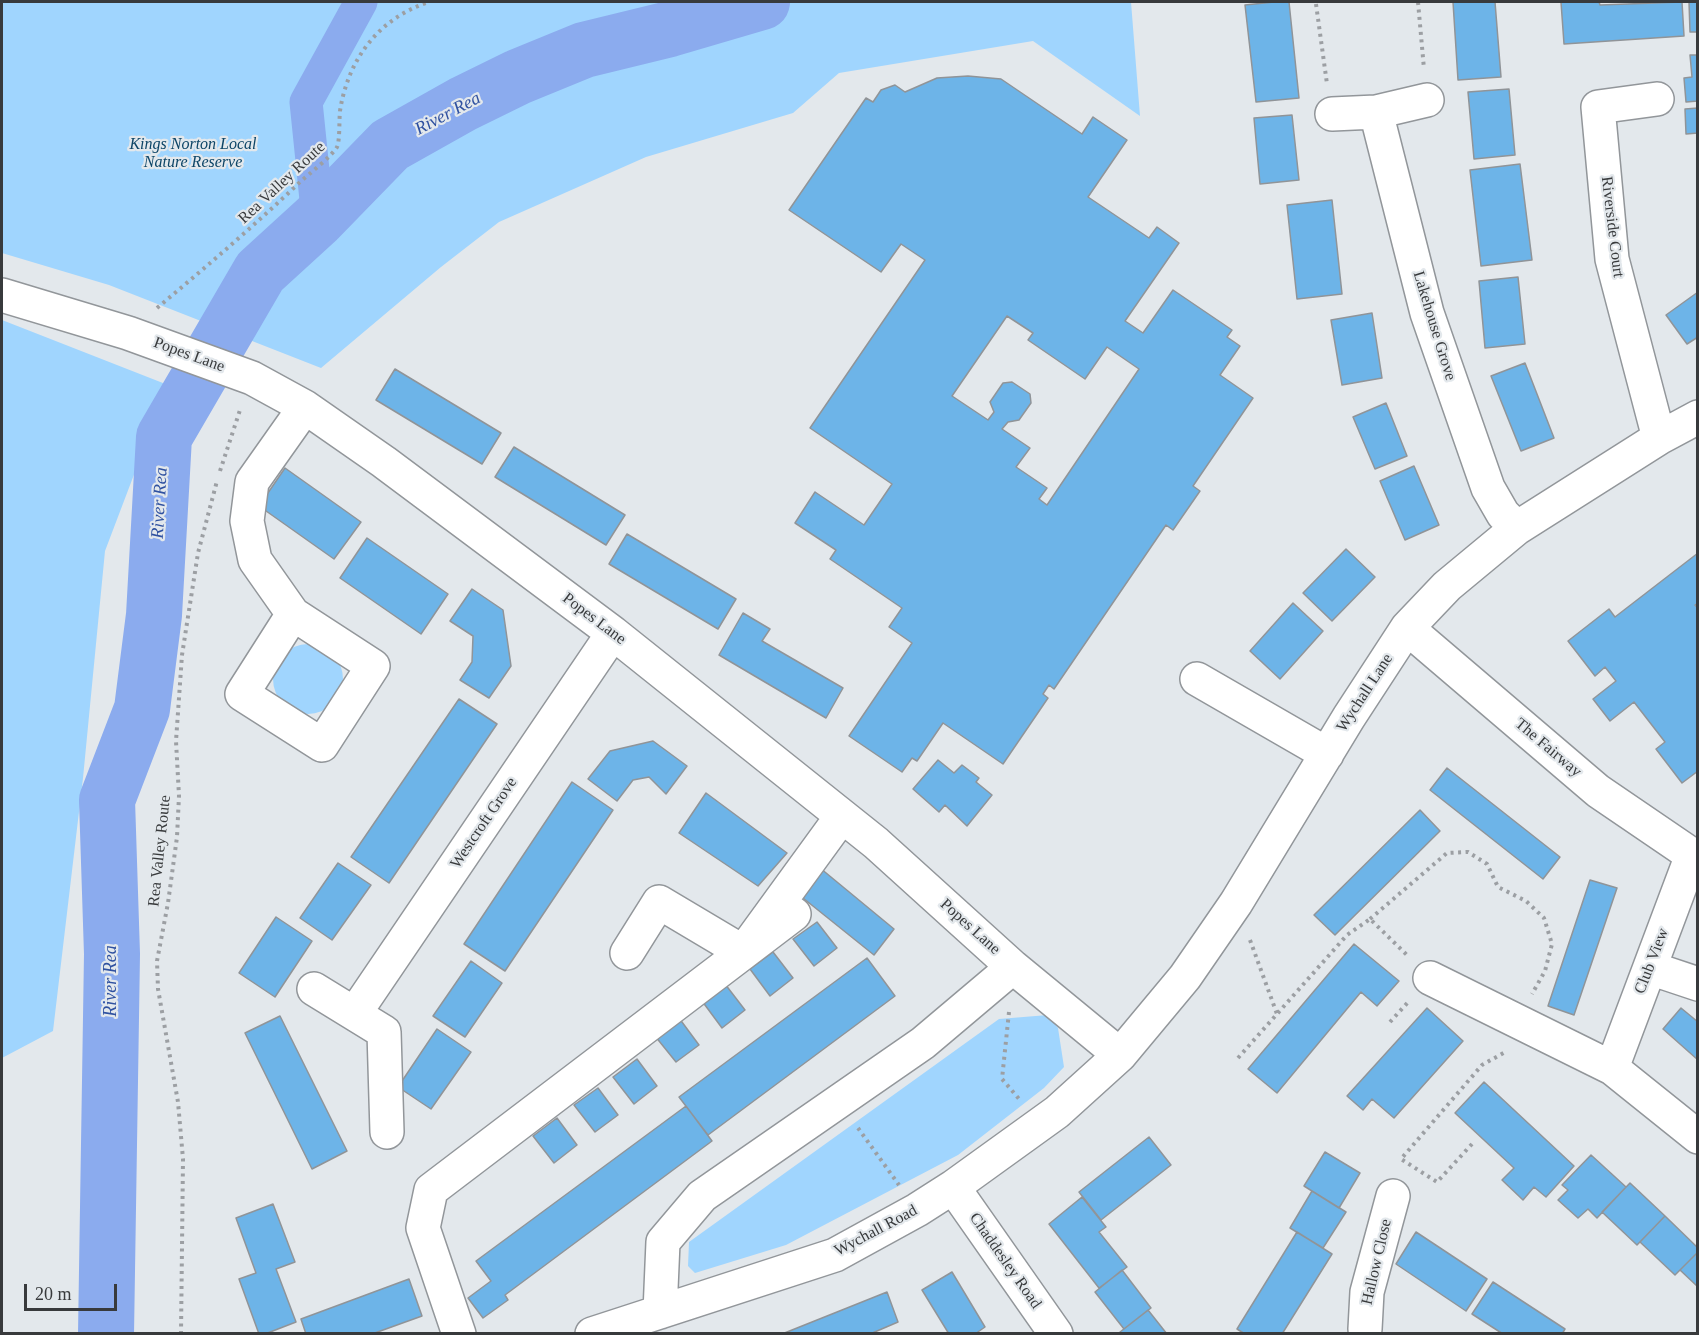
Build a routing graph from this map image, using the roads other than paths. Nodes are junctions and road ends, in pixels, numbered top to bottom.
1 (1657, 99) dead end
2 (1427, 100) road end
3 (1376, 112) junction
4 (1332, 114) road end
5 (2, 295) edge
6 (294, 401) junction
7 (1698, 417) edge
8 (1659, 438) junction
9 (1517, 528) junction
10 (293, 615) dead end
11 (1407, 628) junction
12 (613, 633) junction
13 (1197, 679) dead end
14 (1327, 754) junction
15 (842, 816) junction
16 (1695, 855) edge
17 (794, 914) dead end
18 (743, 952) junction
19 (627, 953) dead end
20 (1013, 967) junction
21 (1650, 968) junction
22 (1430, 978) road end
23 (1698, 984) edge
24 (314, 989) dead end
25 (355, 1013) junction
26 (1120, 1055) junction
27 (1612, 1068) junction
28 (387, 1132) dead end
29 (1698, 1137) edge
30 (953, 1187) junction
31 (1393, 1196) dead end
32 (660, 1312) junction
33 (1369, 1332) edge
34 (459, 1334) edge
35 (592, 1334) edge
36 (1056, 1334) edge

1 - 8 street, Riverside Court
2 - 3 street
3 - 4 street
3 - 9 street, Lakehouse Grove
5 - 6 street, Popes Lane
6 - 10 street
6 - 12 street, Popes Lane
7 - 8 street, Wychall Lane
8 - 9 street, Wychall Lane
9 - 11 street, Wychall Lane
11 - 14 street, Wychall Lane
11 - 16 street, The Fairway
12 - 15 street, Popes Lane
12 - 25 street, Westcroft Grove
13 - 14 street
14 - 26 street, Wychall Lane
15 - 18 street
15 - 20 street, Popes Lane
16 - 21 street, Club View
17 - 18 street
18 - 19 street
18 - 34 street
20 - 26 street, Popes Lane
20 - 32 street
21 - 23 street
21 - 27 street, Club View
22 - 27 street
24 - 25 street
25 - 28 street
26 - 30 street, Wychall Road
27 - 29 street
30 - 32 street, Wychall Road
30 - 36 street, Chaddesley Road
31 - 33 street, Hallow Close
32 - 35 street, Wychall Road

